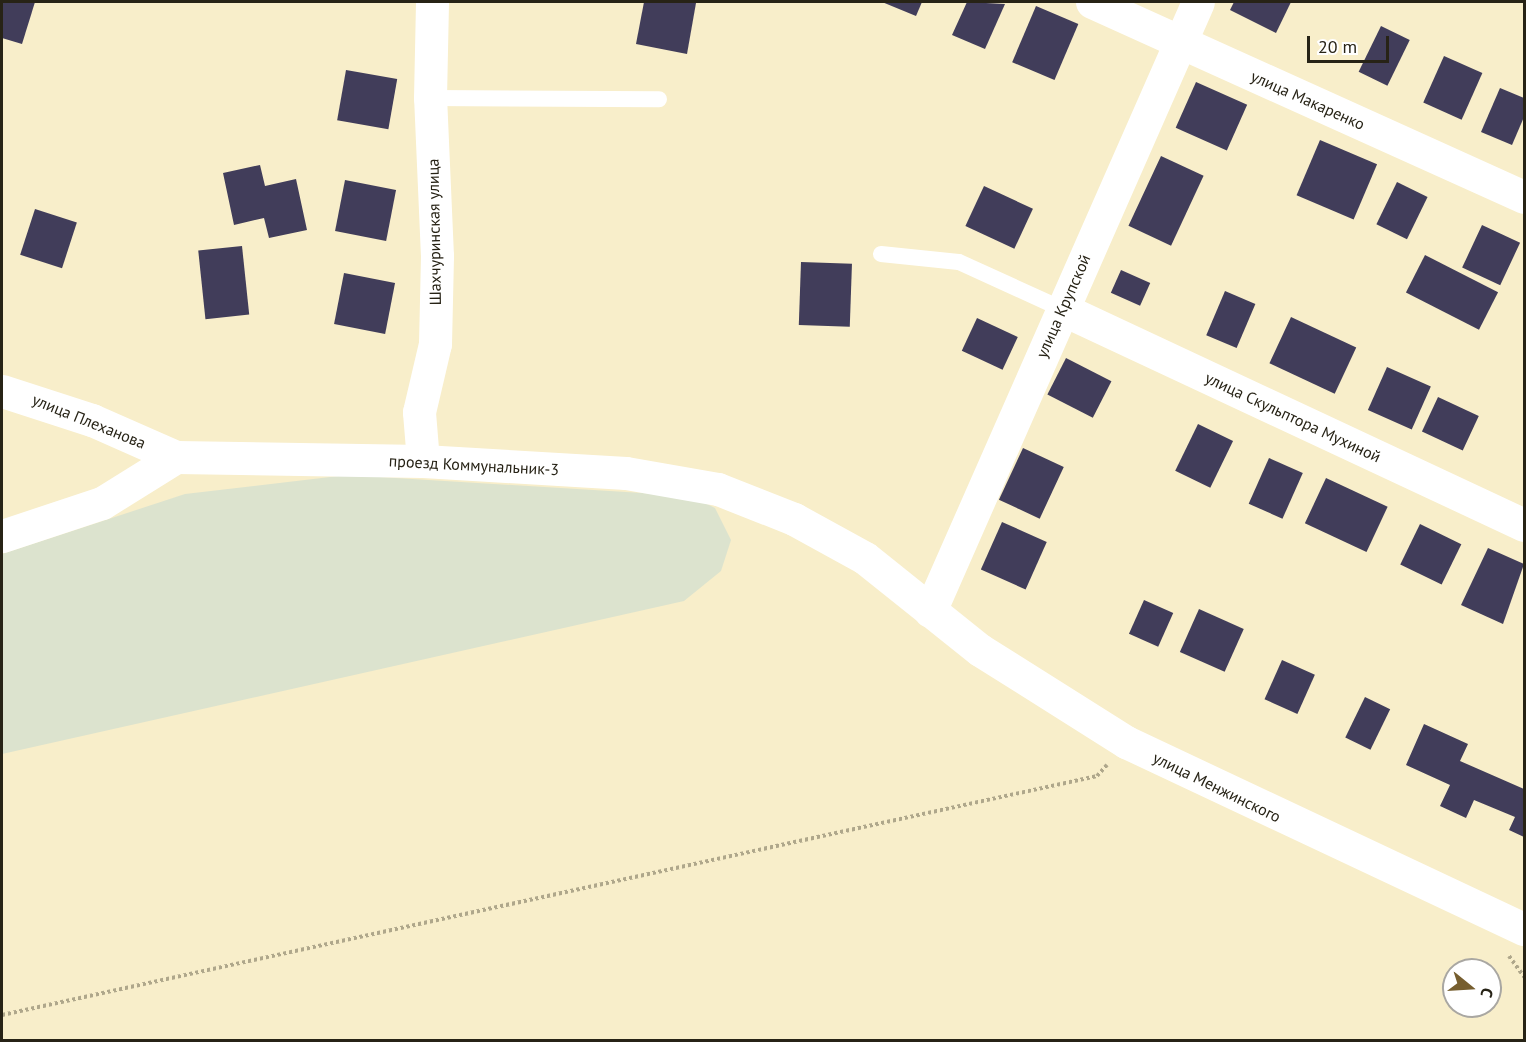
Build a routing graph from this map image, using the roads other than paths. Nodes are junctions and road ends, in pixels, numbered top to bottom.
1 (432, 2) edge
2 (1092, 2) edge
3 (1197, 2) edge
4 (1180, 43) junction
5 (429, 98) junction
6 (659, 99) dead end
7 (1524, 197) edge
8 (881, 254) dead end
9 (1062, 309) junction
10 (2, 391) edge
11 (176, 457) junction
12 (423, 461) junction
13 (1524, 525) edge
14 (2, 536) edge
15 (930, 611) junction
16 (1524, 929) edge

1 - 5 street, Шахчуринская улица
2 - 4 street, улица Макаренко
3 - 4 street, улица Крупской
4 - 7 street, улица Макаренко
4 - 9 street, улица Крупской
5 - 6 lane
5 - 12 street, Шахчуринская улица
8 - 9 lane
9 - 13 street, улица Скульптора Мухиной
9 - 15 street, улица Крупской
10 - 11 street, улица Плеханова
11 - 12 street, проезд Коммунальник-3
11 - 14 street
12 - 15 street, проезд Коммунальник-3
15 - 16 street, улица Менжинского

